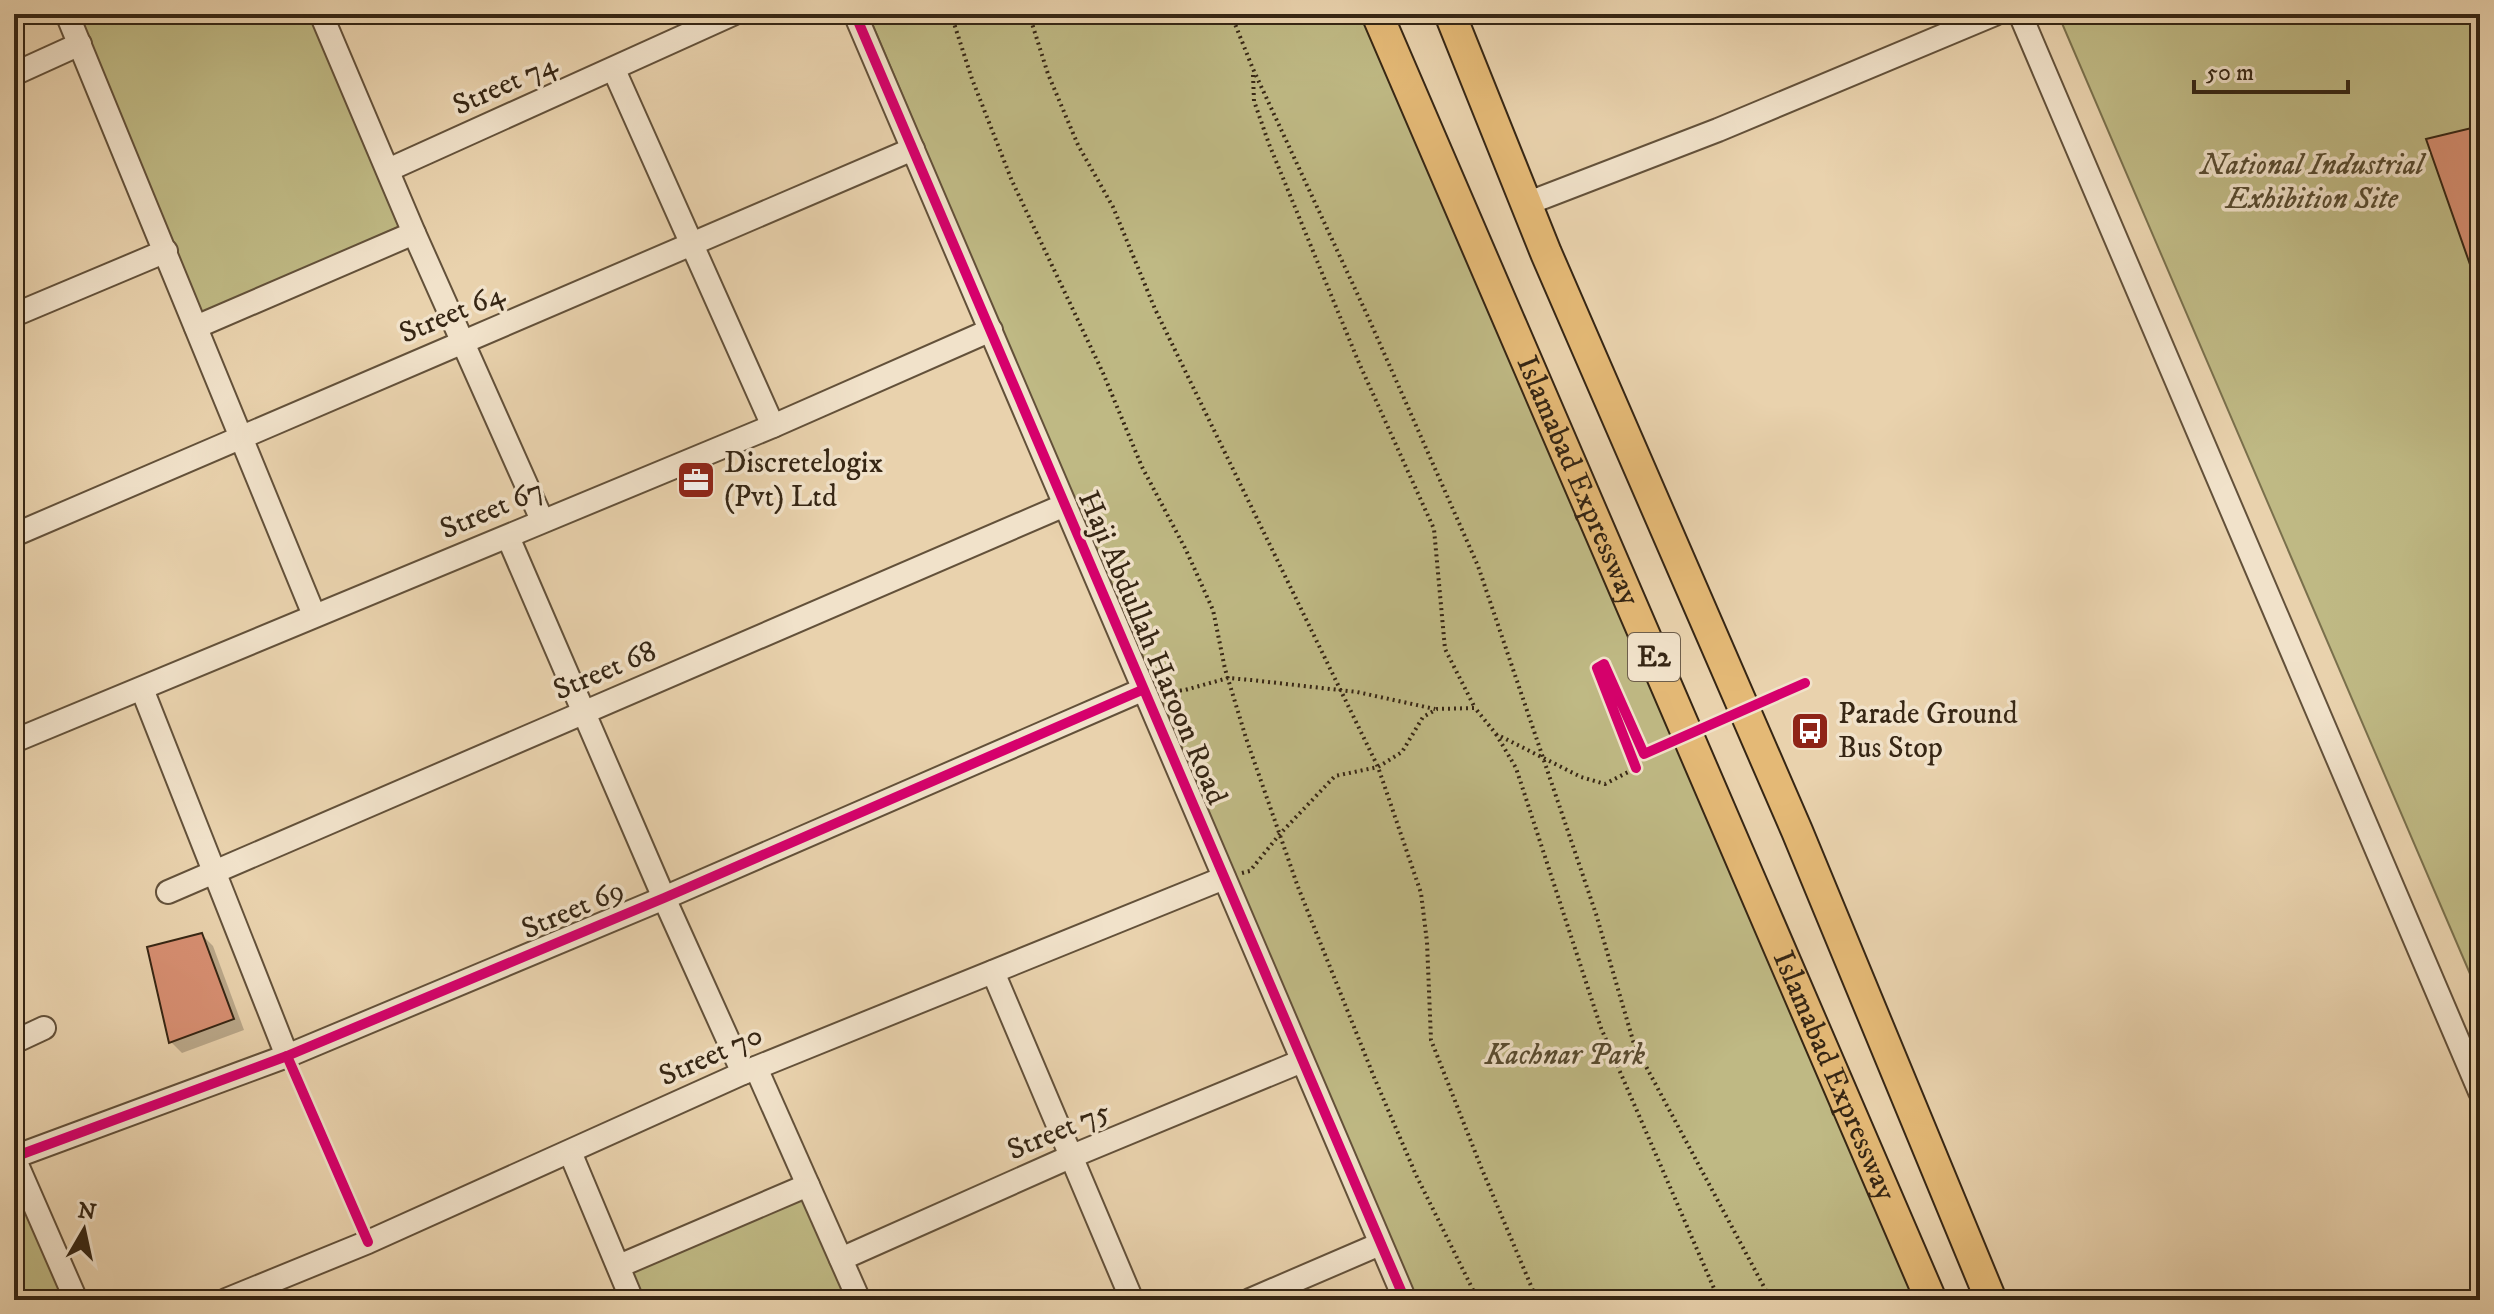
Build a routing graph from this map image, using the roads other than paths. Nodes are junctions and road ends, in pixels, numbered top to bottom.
1 (67, 14) edge
2 (321, 14) edge
3 (733, 14) edge
4 (855, 14) edge
5 (1377, 14) edge
6 (1450, 14) edge
7 (1995, 14) edge
8 (2020, 14) edge
9 (80, 44) junction
10 (614, 70) junction
11 (14, 74) edge
12 (913, 149) junction
13 (388, 170) junction
14 (1526, 204) junction
15 (414, 233) junction
16 (693, 245) junction
17 (166, 251) junction
18 (14, 315) edge
19 (196, 327) junction
20 (991, 330) junction
21 (462, 342) junction
22 (773, 426) junction
23 (241, 436) junction
24 (1065, 505) junction
25 (542, 520) junction
26 (14, 535) edge
27 (508, 537) junction
28 (314, 615) junction
29 (142, 689) junction
30 (1144, 693) junction
31 (585, 713) junction
32 (14, 741) edge
33 (215, 871) junction
34 (1224, 878) junction
35 (168, 892) dead end
36 (664, 898) junction
37 (993, 972) junction
38 (44, 1028) dead end
39 (14, 1042) edge
40 (287, 1056) junction
41 (1302, 1061) junction
42 (750, 1071) junction
43 (2480, 1092) edge
44 (570, 1152) junction
45 (14, 1157) edge
46 (1070, 1157) junction
47 (808, 1185) junction
48 (1380, 1244) junction
49 (841, 1259) junction
50 (619, 1266) junction
51 (76, 1300) edge
52 (226, 1300) edge
53 (632, 1300) edge
54 (859, 1300) edge
55 (1132, 1300) edge
56 (1250, 1300) edge
57 (1405, 1300) edge
58 (1931, 1300) edge
59 (1991, 1300) edge

1 - 9 street
2 - 13 street
3 - 10 street, Street 74
4 - 12 street, Haji Abdullah Haroon Road
5 - 58 highway, Islamabad Expressway / E2
6 - 14 highway, Islamabad Expressway / E2
7 - 14 street
8 - 43 street
9 - 11 street
9 - 17 street
10 - 13 street, Street 74
10 - 16 street
12 - 16 street, Street 64
12 - 20 street, Haji Abdullah Haroon Road
13 - 15 street
14 - 59 highway, Islamabad Expressway / E2
15 - 19 street
15 - 21 street
16 - 21 street, Street 64
16 - 22 street
17 - 18 street
17 - 19 street
19 - 23 street
20 - 22 street, Street 67
20 - 24 street, Haji Abdullah Haroon Road
21 - 23 street, Street 64
21 - 25 street
22 - 25 street, Street 67
23 - 26 street, Street 64
23 - 28 street
24 - 30 street, Haji Abdullah Haroon Road
24 - 31 street, Street 68
25 - 27 street, Street 67
27 - 28 street, Street 67
27 - 31 street
28 - 29 street, Street 67
29 - 32 street, Street 67
29 - 33 street
30 - 34 street, Haji Abdullah Haroon Road
30 - 36 street, Street 69
31 - 33 street, Street 68
31 - 36 street
33 - 35 street, Street 68
33 - 40 street
34 - 37 street, Street 70
34 - 41 street, Haji Abdullah Haroon Road
36 - 40 street, Street 69
36 - 42 street
37 - 42 street, Street 70
37 - 46 street
38 - 39 street
40 - 45 street, Street 69
41 - 46 street, Street 75
41 - 48 street, Haji Abdullah Haroon Road
42 - 44 street, Street 70
42 - 47 street
44 - 50 street
44 - 52 street, Street 70
45 - 51 street
46 - 49 street, Street 75
46 - 55 street
47 - 49 street
47 - 50 street
48 - 56 street
48 - 57 street, Haji Abdullah Haroon Road
49 - 54 street
50 - 53 street

